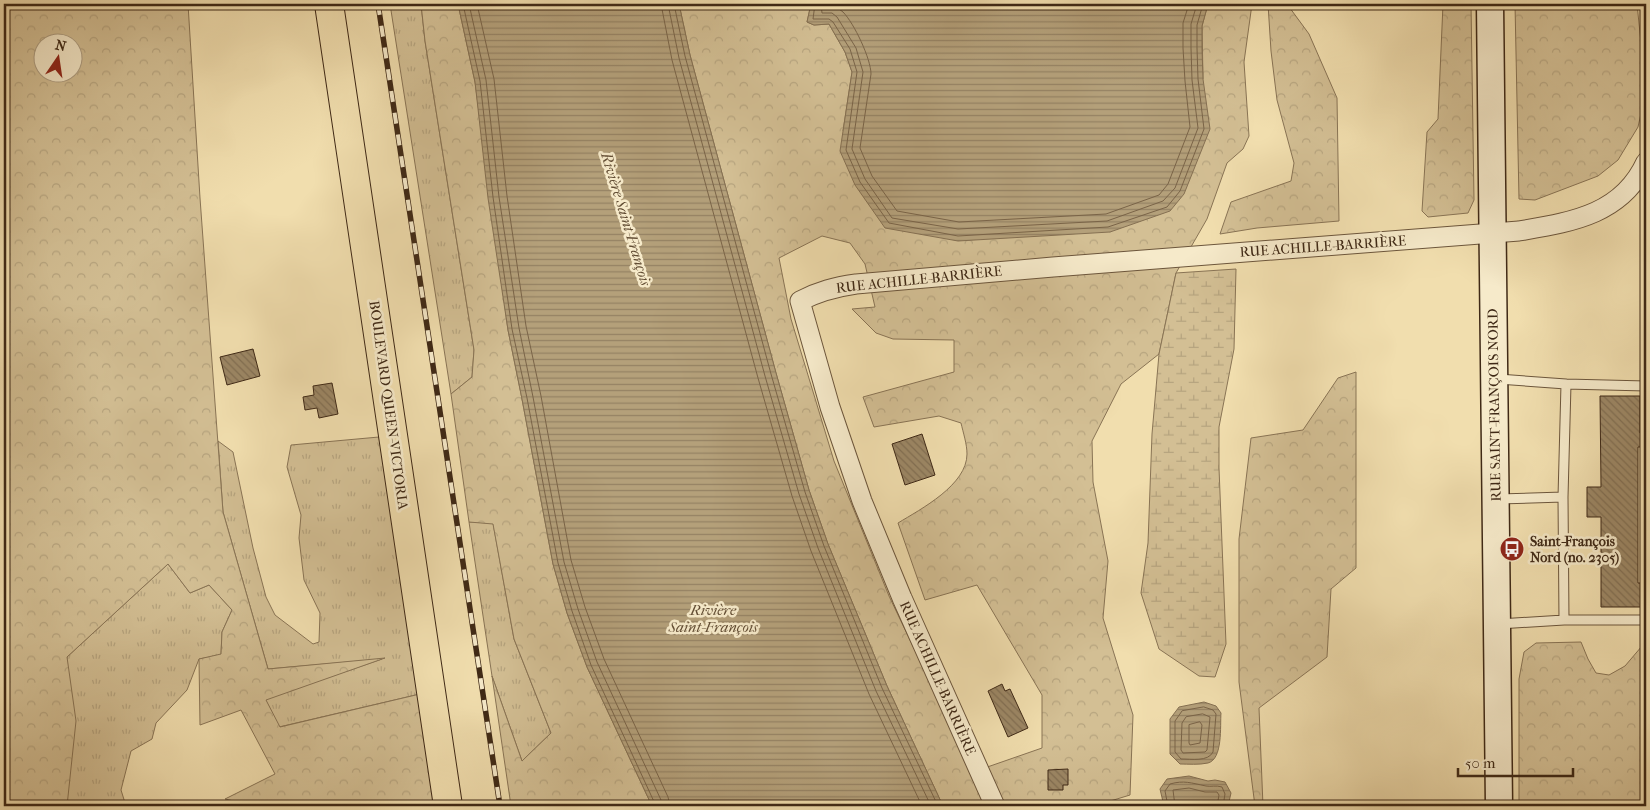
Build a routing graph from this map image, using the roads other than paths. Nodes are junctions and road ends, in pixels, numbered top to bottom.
1 (329, 4) edge
2 (1490, 4) edge
3 (1646, 162) edge
4 (1492, 233) junction
5 (1494, 379) junction
6 (1566, 384) junction
7 (1646, 386) edge
8 (1562, 497) junction
9 (1496, 499) junction
10 (1564, 620) junction
11 (1646, 620) edge
12 (1496, 624) junction
13 (448, 806) edge
14 (995, 806) edge
15 (1499, 806) edge

1 - 13 main road, BOULEVARD QUEEN-VICTORIA
2 - 4 street, RUE SAINT-FRANÇOIS NORD
3 - 4 street
4 - 5 street, RUE SAINT-FRANÇOIS NORD
4 - 14 street, RUE ACHILLE-BARRIÈRE
5 - 6 lane
5 - 9 street, RUE SAINT-FRANÇOIS NORD
6 - 7 lane
6 - 8 lane
8 - 9 lane
8 - 10 lane
9 - 12 street, RUE SAINT-FRANÇOIS NORD
10 - 11 lane
10 - 12 lane
12 - 15 street, RUE SAINT-FRANÇOIS NORD

